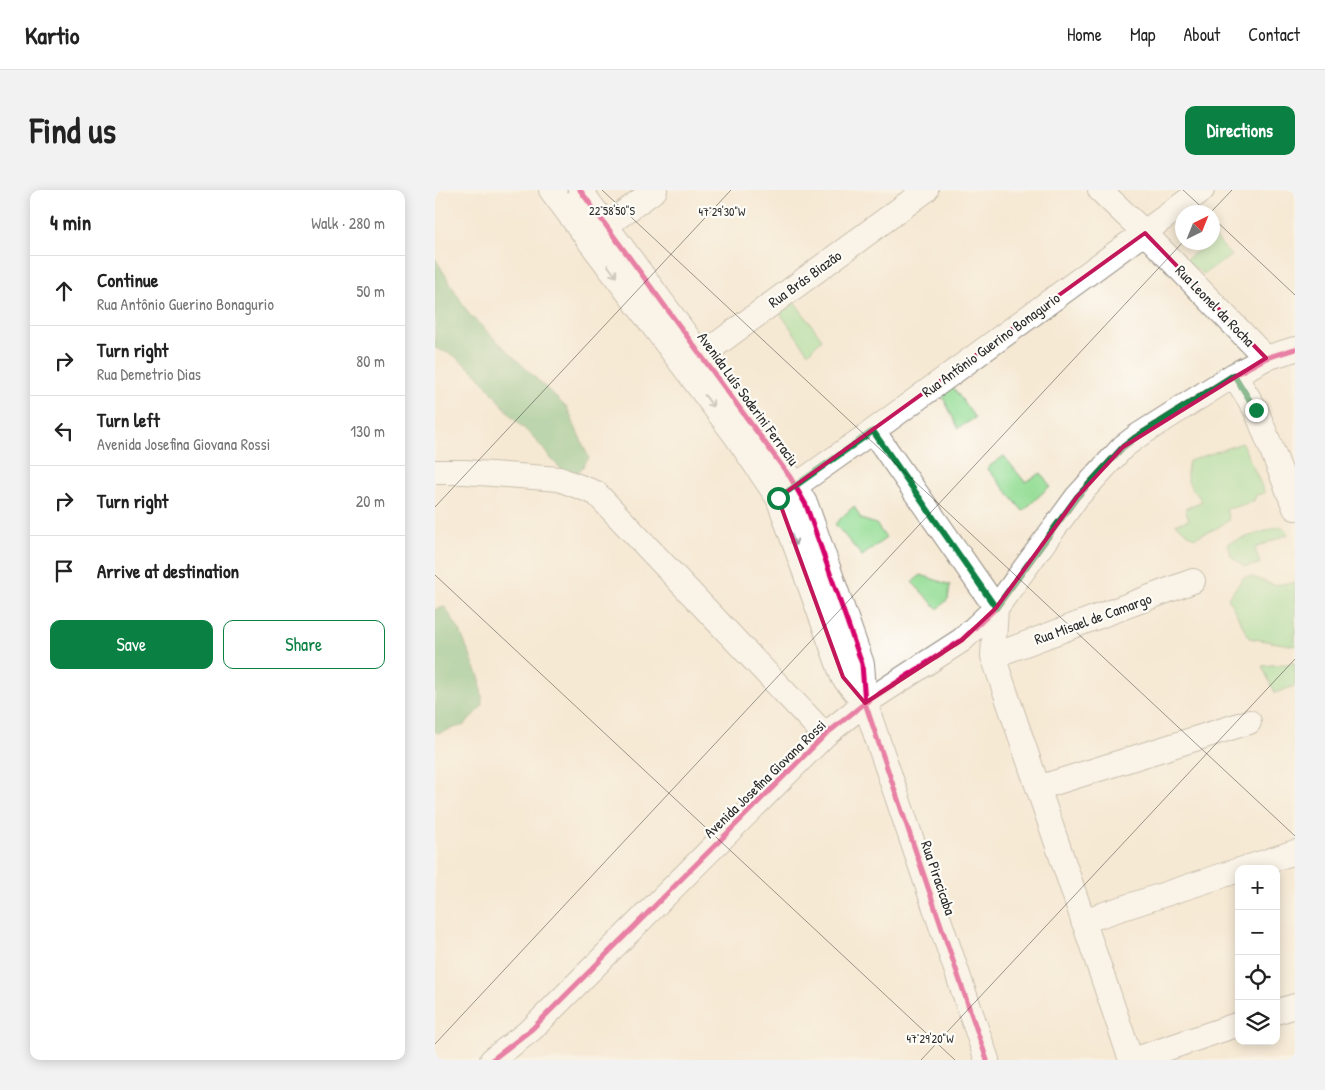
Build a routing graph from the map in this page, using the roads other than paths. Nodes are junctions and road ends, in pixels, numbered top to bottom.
1 (551, 190) edge
2 (580, 190) edge
3 (655, 190) edge
4 (925, 190) edge
5 (1100, 190) edge
6 (1202, 190) edge
7 (597, 232) junction
8 (1145, 233) junction
9 (1295, 349) edge
10 (1266, 358) junction
11 (693, 362) junction
12 (1234, 375) junction
13 (873, 431) junction
14 (435, 472) edge
15 (787, 492) junction
16 (1295, 508) edge
17 (1193, 581) dead end
18 (996, 608) junction
19 (993, 656) junction
20 (865, 703) junction
21 (1249, 722) dead end
22 (825, 735) junction
23 (1038, 788) junction
24 (1295, 852) edge
25 (1255, 865) edge
26 (1235, 871) edge
27 (1083, 921) junction
28 (1295, 1006) edge
29 (1280, 1011) edge
30 (1235, 1025) edge
31 (492, 1060) edge
32 (987, 1060) edge
33 (1132, 1060) edge

1 - 7 street
2 - 7 street
3 - 7 street
4 - 11 street, Rua Brás Biazão
5 - 8 street, Rua Leonel da Rocha
6 - 8 street, Rua Antônio Guerino Bonagurio
7 - 11 street
8 - 10 street, Rua Leonel da Rocha
8 - 13 street, Rua Antônio Guerino Bonagurio
9 - 10 street, Avenida Josefina Giovana Rossi
10 - 12 street, Avenida Josefina Giovana Rossi
11 - 15 street
12 - 16 street
12 - 18 street, Avenida Josefina Giovana Rossi
13 - 15 street, Rua Antônio Guerino Bonagurio
13 - 18 street
14 - 22 street
15 - 20 street
17 - 19 street, Rua Misael de Camargo
18 - 19 street
18 - 20 street, Avenida Josefina Giovana Rossi
19 - 23 street
20 - 22 street, Avenida Josefina Giovana Rossi
20 - 32 street, Rua Piracicaba
21 - 23 street
22 - 31 street, Avenida Josefina Giovana Rossi
23 - 27 street
24 - 25 street
26 - 27 street
27 - 33 street
28 - 29 street
30 - 33 street

